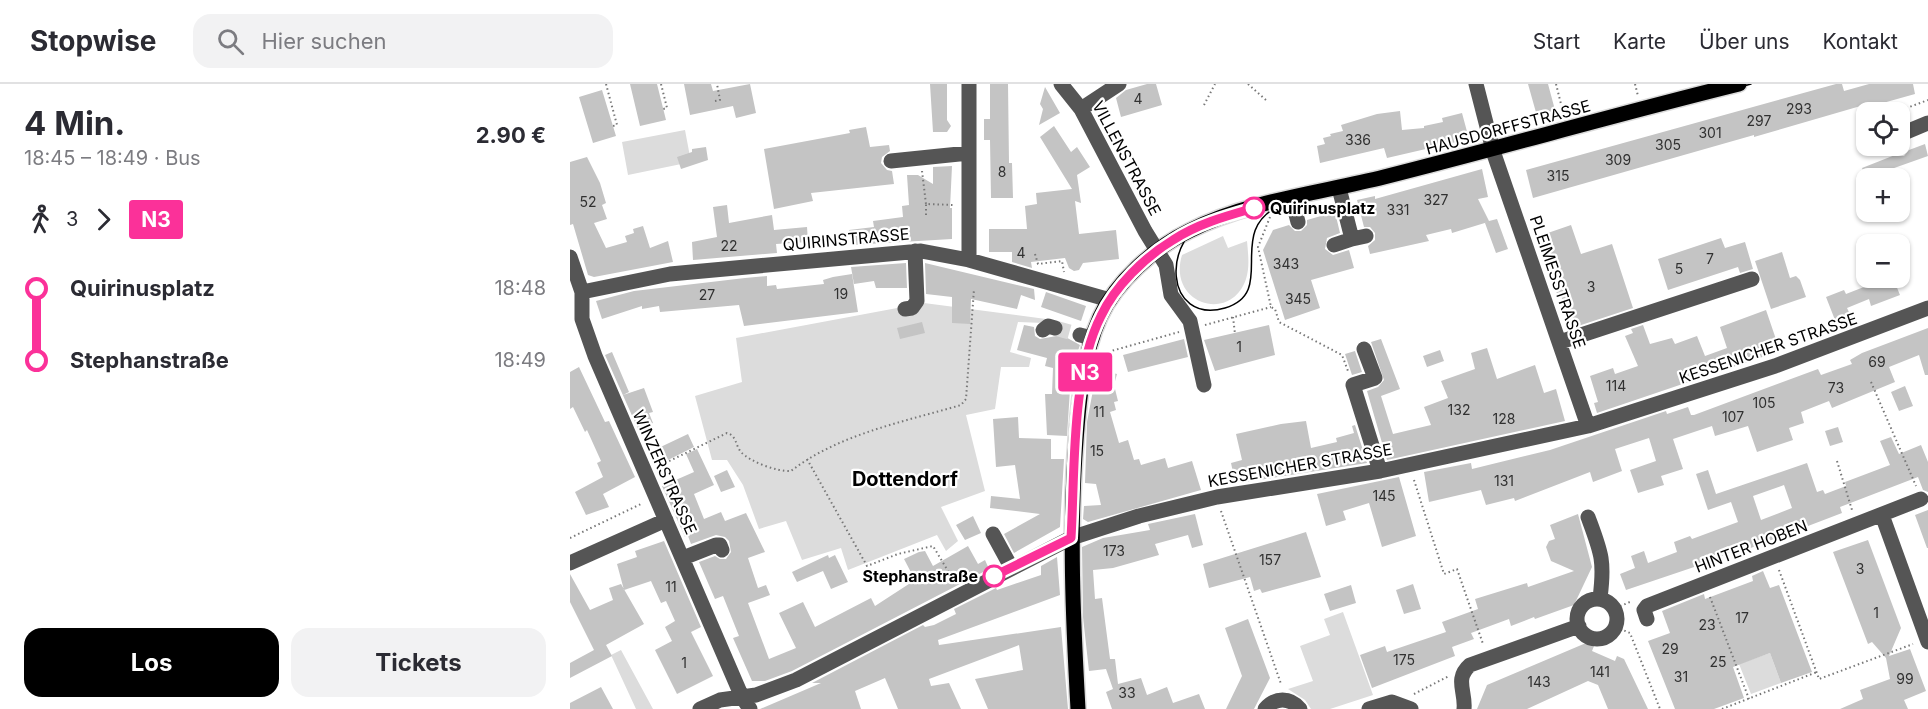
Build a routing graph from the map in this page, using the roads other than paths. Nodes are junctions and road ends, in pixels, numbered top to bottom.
1 (969, 84) edge
2 (1061, 84) edge
3 (1119, 84) edge
4 (1128, 84) edge
5 (1133, 84) edge
6 (1476, 84) edge
7 (1739, 84) edge
8 (1081, 109) junction
9 (1928, 123) edge
10 (1910, 135) edge
11 (1493, 150) junction
12 (969, 153) junction
13 (891, 161) dead end
14 (1339, 188) junction
15 (1289, 200) junction
16 (1298, 222) dead end
17 (1334, 245) dead end
18 (1158, 250) junction
19 (915, 251) junction
20 (570, 257) edge
21 (969, 260) junction
22 (1752, 279) dead end
23 (582, 292) junction
24 (1110, 300) junction
25 (1928, 308) edge
26 (905, 309) dead end
27 (1560, 342) junction
28 (1364, 349) dead end
29 (1204, 385) dead end
30 (1587, 426) junction
31 (1380, 471) junction
32 (1921, 499) road end
33 (1882, 515) junction
34 (1588, 517) dead end
35 (666, 520) junction
36 (993, 534) dead end
37 (1071, 538) junction
38 (719, 542) dead end
39 (683, 558) junction
40 (570, 563) edge
41 (1011, 567) junction
42 (1600, 598) junction
43 (1647, 619) dead end
44 (1578, 626) junction
45 (1927, 641) edge
46 (746, 703) edge
47 (1406, 706) edge
48 (700, 709) edge
49 (1078, 709) edge
50 (1265, 709) edge
51 (1300, 709) edge
52 (1369, 709) edge
53 (1464, 709) edge

1 - 12 street
2 - 8 street, VILLENSTRASSE
3 - 8 street
4 - 5 street
6 - 11 street, PLEIMESSTRASSE
7 - 11 main road, HAUSDORFFSTRASSE
8 - 18 street, VILLENSTRASSE
9 - 10 street
11 - 14 main road, HAUSDORFFSTRASSE
11 - 27 street, PLEIMESSTRASSE
12 - 13 street
12 - 21 street
14 - 15 main road, HAUSDORFFSTRASSE
14 - 17 street
15 - 16 street
15 - 18 main road, HAUSDORFFSTRASSE
18 - 24 main road, HAUSDORFFSTRASSE
18 - 29 street, VILLENSTRASSE
19 - 21 street, QUIRINSTRASSE
19 - 23 street, QUIRINSTRASSE
19 - 26 street
20 - 23 street, WINZERSTRASSE
21 - 24 street, QUIRINSTRASSE
22 - 27 street
23 - 35 street, WINZERSTRASSE
24 - 37 main road, HAUSDORFFSTRASSE
25 - 30 street, KESSENICHER STRASSE
27 - 30 street, PLEIMESSTRASSE
28 - 31 street
30 - 31 street, KESSENICHER STRASSE
31 - 37 street, KESSENICHER STRASSE
32 - 33 street, HINTER HOBEN
33 - 43 street, HINTER HOBEN
33 - 45 street
34 - 42 street
35 - 39 street, WINZERSTRASSE
35 - 40 street
36 - 41 street
37 - 41 street, KESSENICHER STRASSE
37 - 49 main road, HAUSDORFFSTRASSE
38 - 39 street
39 - 46 street, WINZERSTRASSE
41 - 46 street, KESSENICHER STRASSE
42 - 44 street
42 - 44 street
44 - 53 street
46 - 48 street, KESSENICHER STRASSE
47 - 52 street
50 - 51 street

